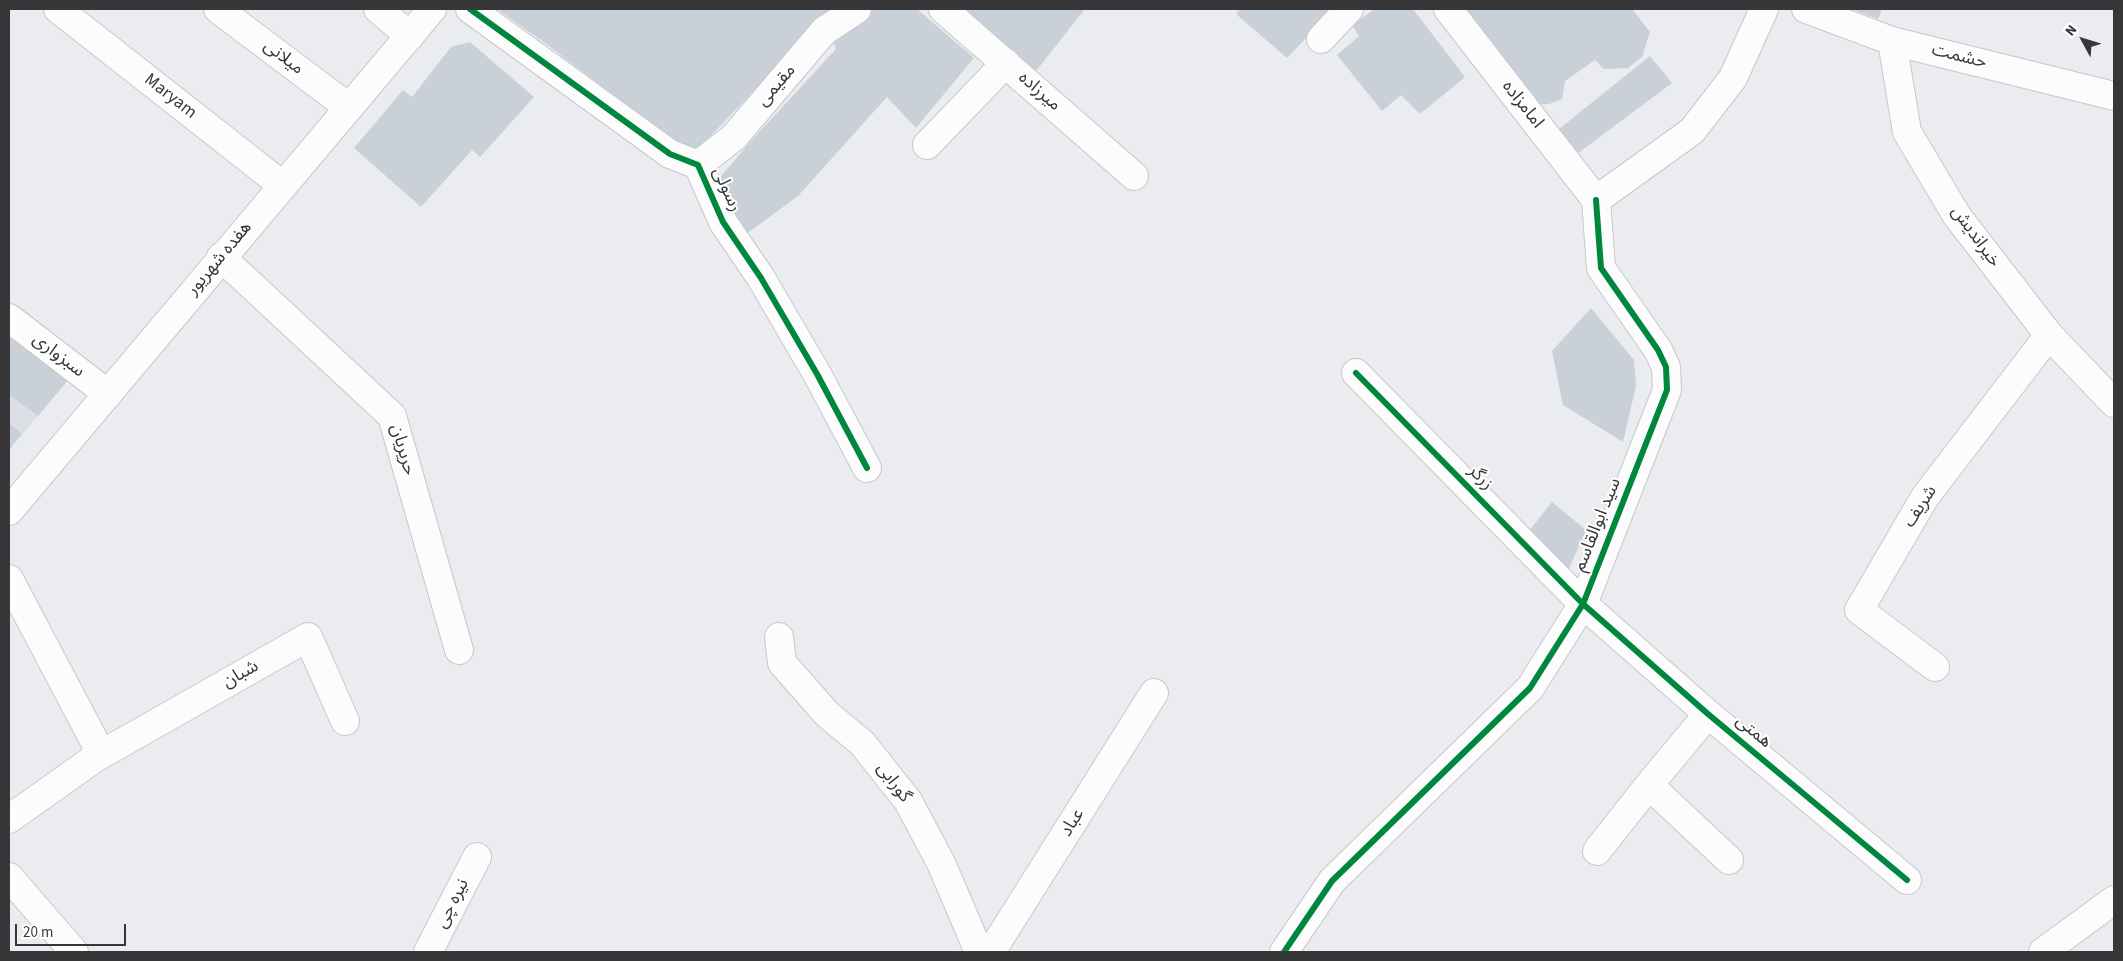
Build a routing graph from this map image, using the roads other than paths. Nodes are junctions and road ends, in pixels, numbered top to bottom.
1 (58, 9) edge
2 (218, 9) edge
3 (378, 9) edge
4 (432, 9) edge
5 (470, 9) edge
6 (856, 9) edge
7 (943, 9) edge
8 (1348, 9) edge
9 (1448, 9) edge
10 (1764, 9) edge
11 (1806, 9) edge
12 (410, 36) junction
13 (1321, 39) dead end
14 (1892, 41) junction
15 (1006, 63) junction
16 (2114, 96) edge
17 (348, 107) junction
18 (927, 145) dead end
19 (698, 165) junction
20 (1134, 176) dead end
21 (282, 185) junction
22 (1596, 200) junction
23 (221, 257) junction
24 (9, 318) edge
25 (2049, 335) junction
26 (1356, 373) dead end
27 (108, 394) junction
28 (2114, 403) edge
29 (867, 468) dead end
30 (9, 511) edge
31 (9, 578) edge
32 (1583, 604) junction
33 (779, 637) dead end
34 (459, 650) dead end
35 (1935, 667) dead end
36 (1154, 694) dead end
37 (1708, 714) junction
38 (345, 720) dead end
39 (95, 758) junction
40 (1649, 785) junction
41 (9, 819) edge
42 (1597, 851) dead end
43 (477, 857) dead end
44 (1729, 860) dead end
45 (9, 877) edge
46 (1907, 880) dead end
47 (2114, 900) edge
48 (74, 952) edge
49 (428, 952) edge
50 (979, 952) edge
51 (991, 952) edge
52 (1284, 952) edge
53 (2043, 952) edge

1 - 21 street, Maryam
2 - 17 street, میلانی
3 - 12 street
4 - 12 street, هفده شهریور
5 - 19 street, رسولی
6 - 19 street, مقیمی
7 - 15 street, میرزاده
8 - 13 street
9 - 22 street, امامزاده
10 - 22 street
11 - 14 street, حشمت
12 - 17 street, هفده شهریور
14 - 16 street, حشمت
14 - 25 street, خیراندیش
15 - 18 street
15 - 20 street, میرزاده
17 - 21 street, هفده شهریور
19 - 29 street, رسولی
21 - 23 street, هفده شهریور
22 - 32 street, سید ابوالقاسم
23 - 27 street, هفده شهریور
23 - 34 street, حریریان
24 - 27 street, سبزواری
25 - 28 street, خیراندیش
25 - 35 street, شریف
26 - 32 street, زرگر
27 - 30 street, هفده شهریور
31 - 39 street
32 - 37 street, همتی
32 - 52 street, سید ابوالقاسم
33 - 50 street, گورابی
36 - 51 street, عباد
37 - 40 street
37 - 46 street, همتی
38 - 39 street, شبان
39 - 41 street, شبان
40 - 42 street
40 - 44 street
43 - 49 street, نیره چی
45 - 48 street
47 - 53 street

